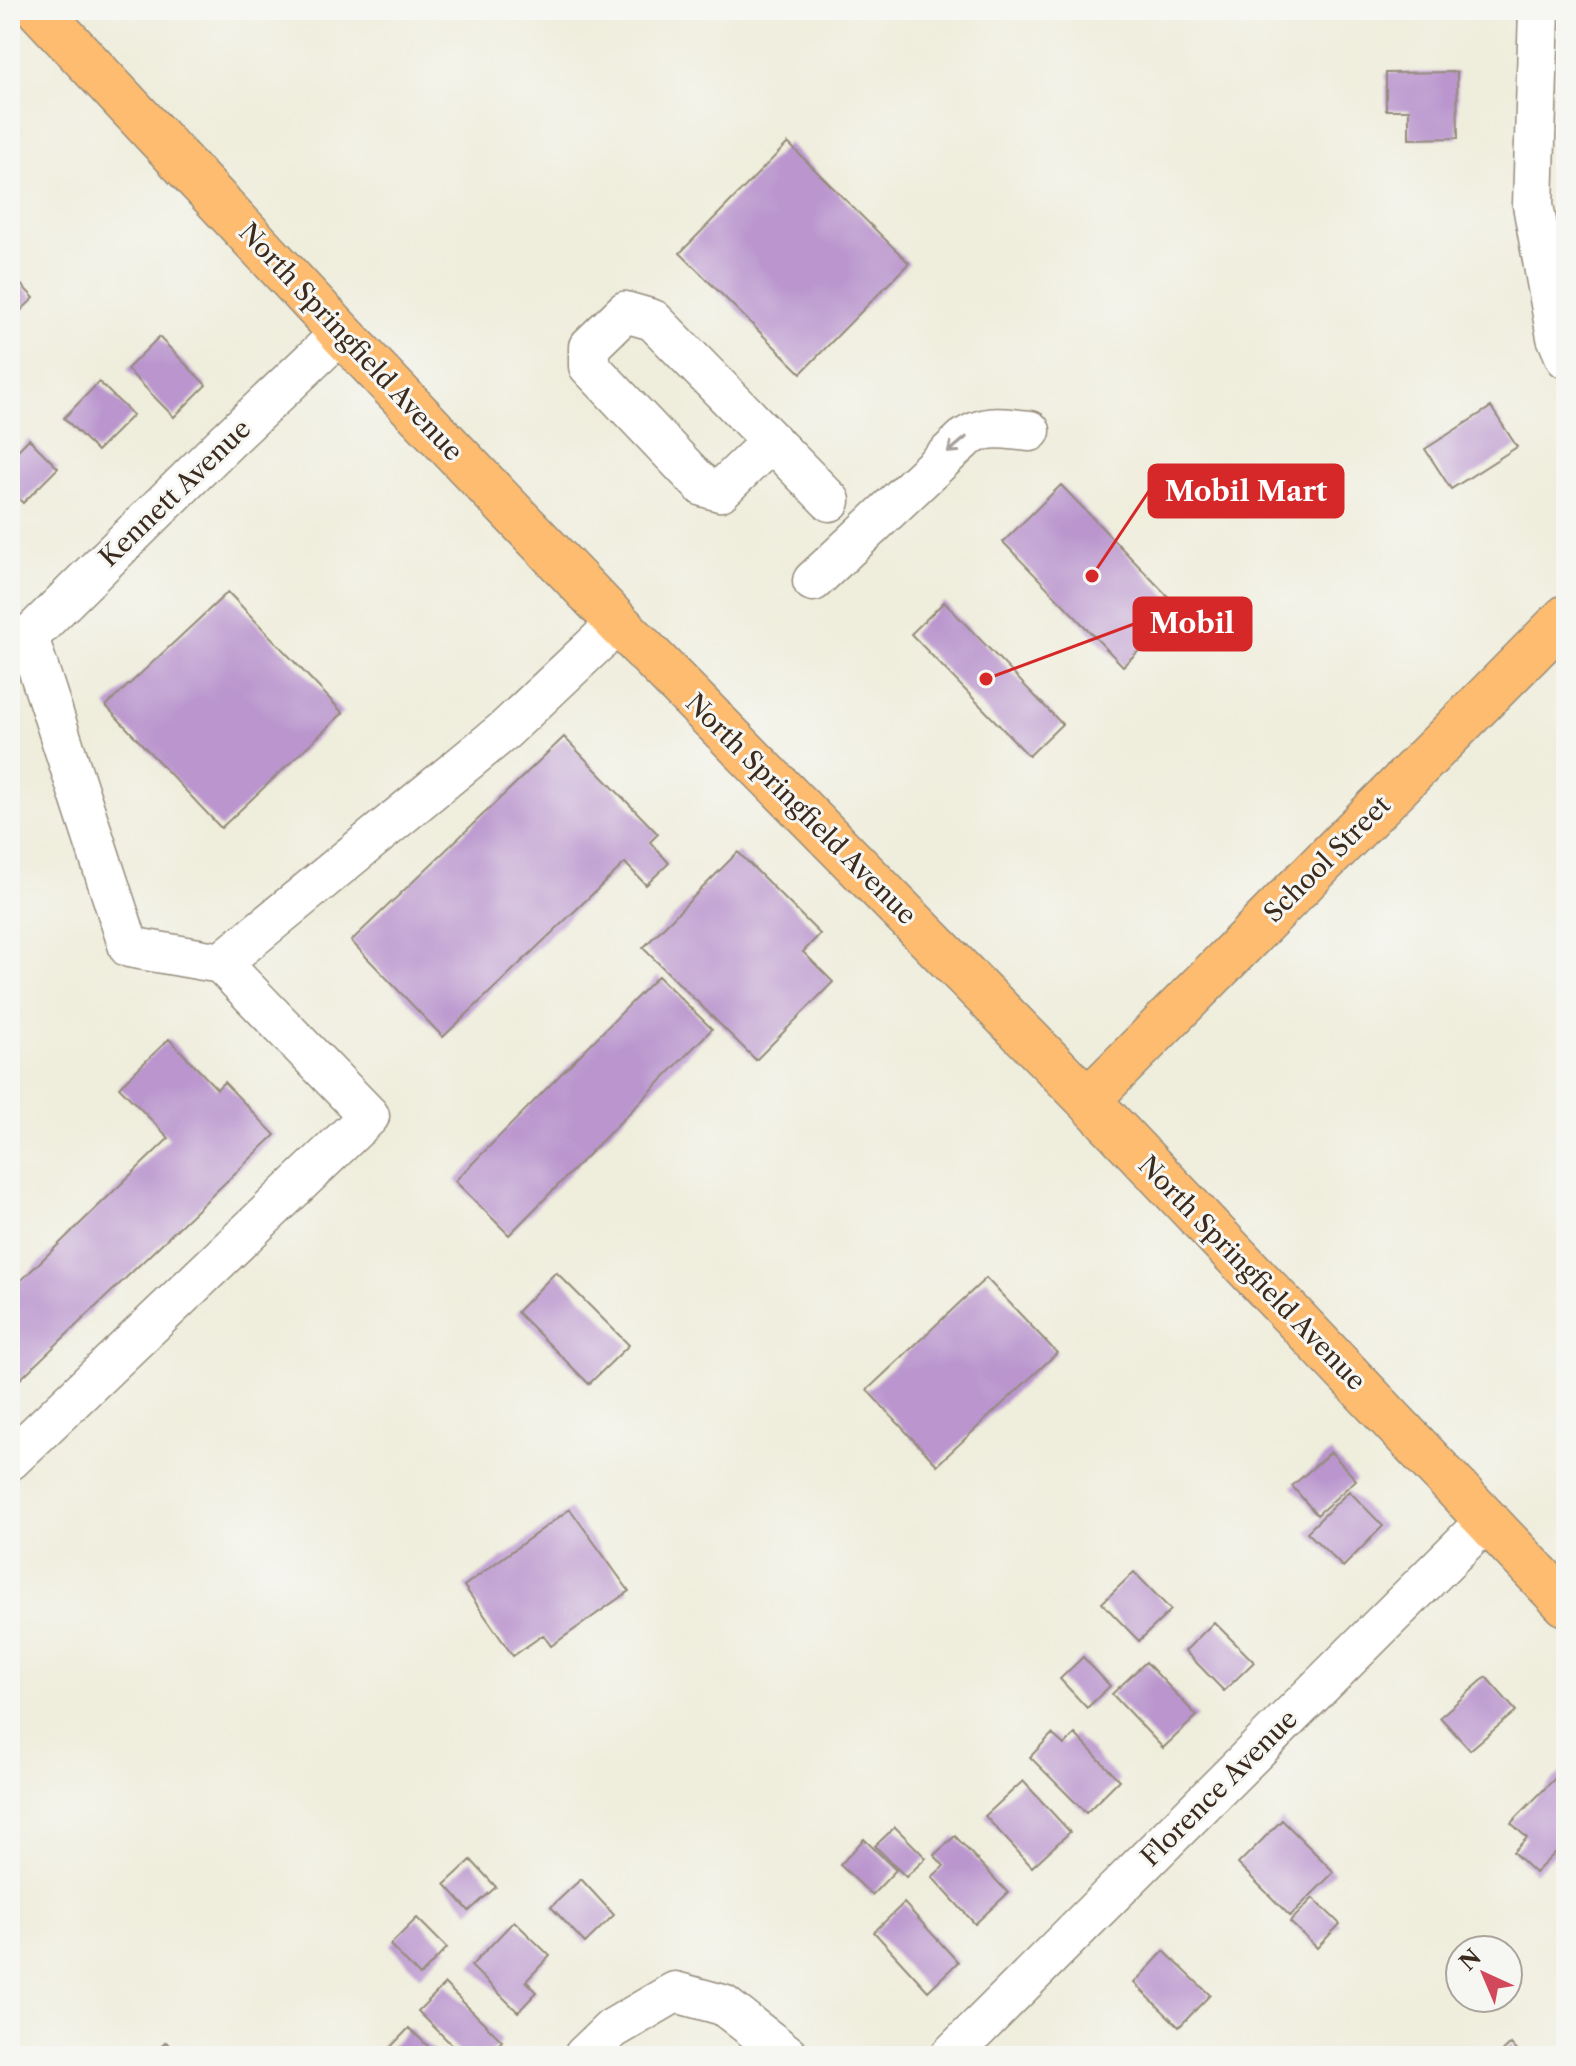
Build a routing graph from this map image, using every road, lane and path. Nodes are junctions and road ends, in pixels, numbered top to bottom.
1 (39, 10) edge
2 (1539, 10) edge
3 (341, 333) junction
4 (1566, 358) edge
5 (1030, 431) dead end
6 (772, 441) junction
7 (830, 501) dead end
8 (813, 581) dead end
9 (1566, 617) edge
10 (618, 623) junction
11 (19, 646) edge
12 (221, 963) junction
13 (1088, 1100) junction
14 (10, 1460) edge
15 (1487, 1520) junction
16 (1566, 1604) edge
17 (598, 2042) edge
18 (789, 2056) edge
19 (950, 2056) edge

1 - 3 main road, North Springfield Avenue
2 - 4 street
3 - 10 main road, North Springfield Avenue
3 - 11 street, Kennett Avenue
5 -> 8 street
6 - 6 street
6 - 7 street
9 - 13 main road, School Street
10 - 12 street
10 - 13 main road, North Springfield Avenue
11 - 12 street
12 - 14 street
13 - 15 main road, North Springfield Avenue
15 - 16 main road, North Springfield Avenue
15 - 19 street, Florence Avenue
17 - 18 street

